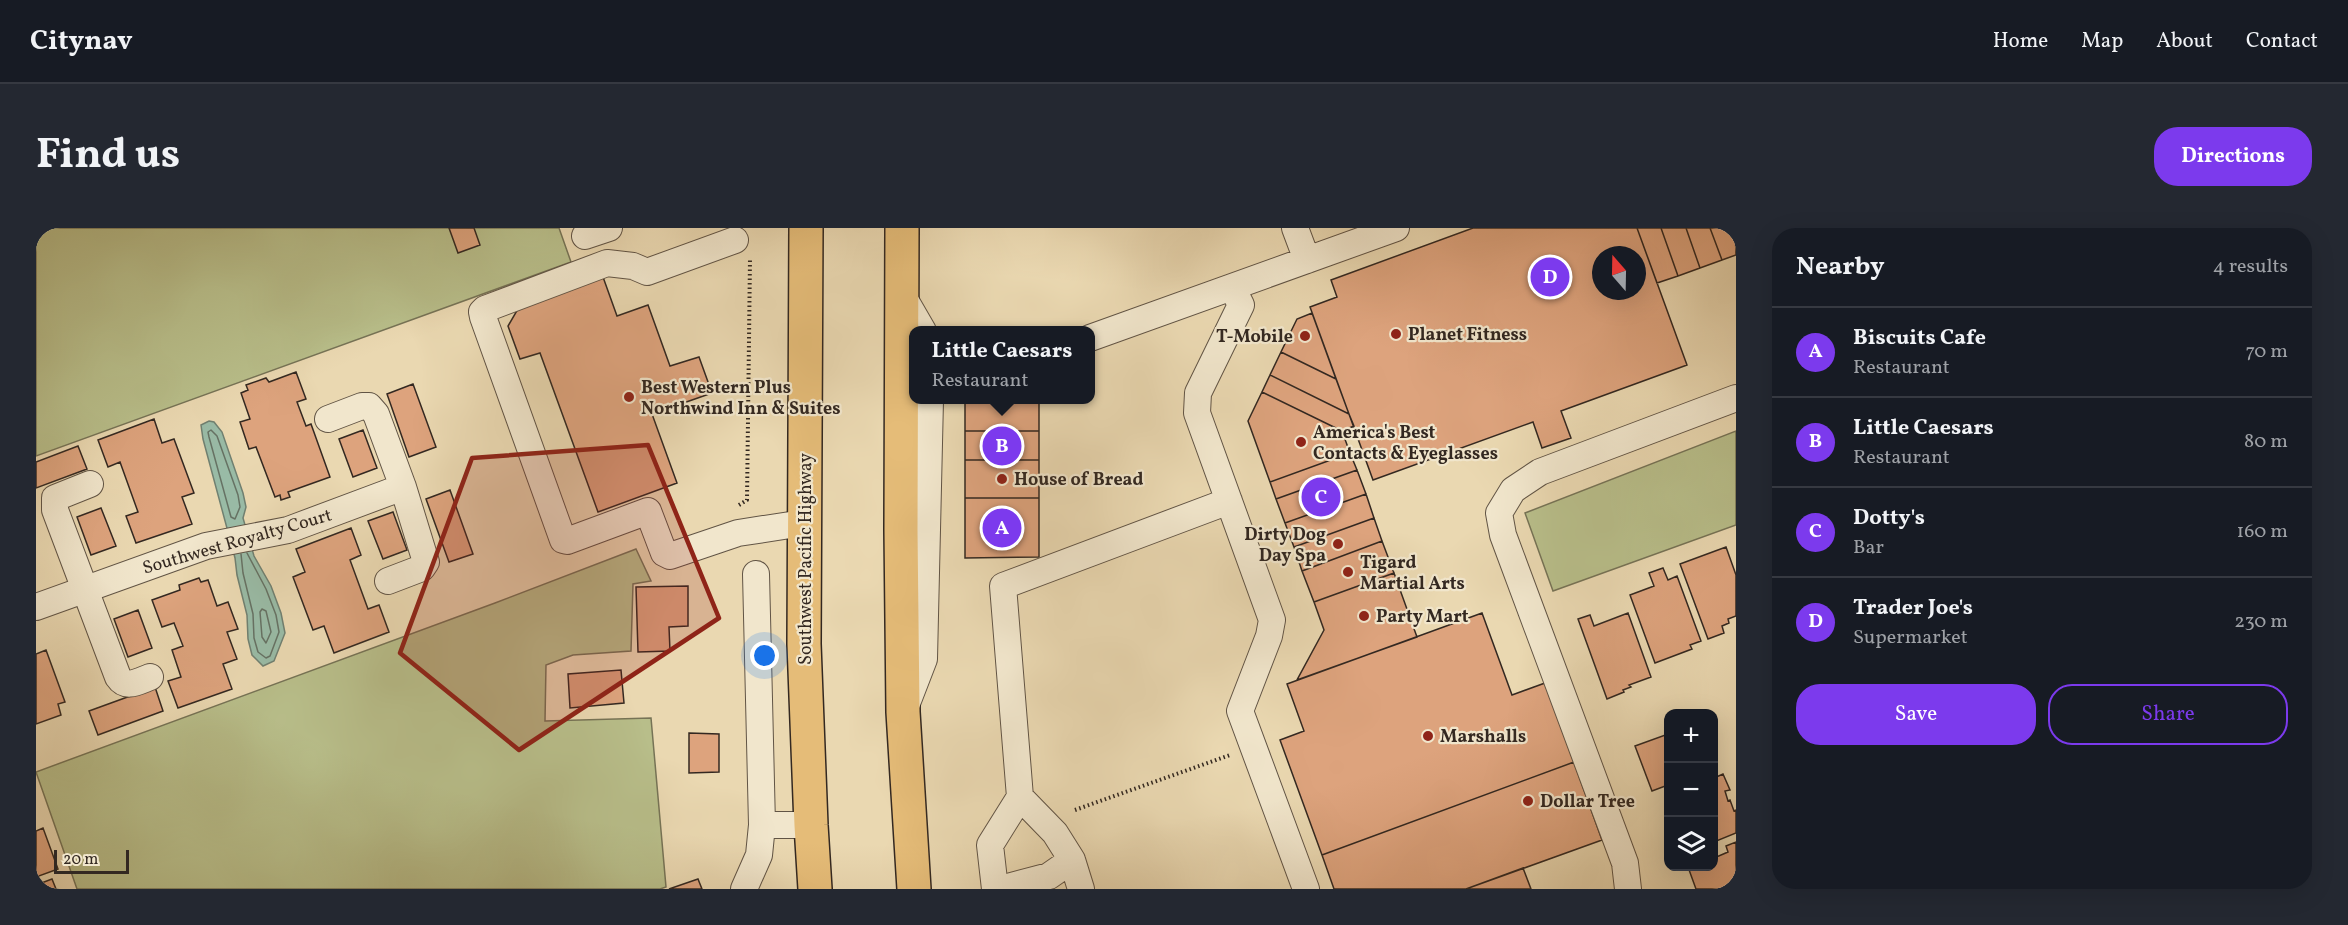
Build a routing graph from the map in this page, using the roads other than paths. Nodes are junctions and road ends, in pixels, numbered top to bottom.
1 (609, 228) edge
2 (806, 228) edge
3 (902, 228) edge
4 (1295, 228) edge
5 (1396, 228) edge
6 (585, 236) dead end
7 (743, 246) road end
8 (1307, 260) junction
9 (1233, 287) junction
10 (902, 293) junction
11 (921, 326) edge
12 (1095, 336) edge
13 (1736, 398) edge
14 (930, 404) edge
15 (328, 419) dead end
16 (90, 484) dead end
17 (403, 487) junction
18 (1230, 501) junction
19 (803, 523) junction
20 (756, 574) dead end
21 (388, 580) dead end
22 (85, 588) junction
23 (36, 607) edge
24 (150, 677) dead end
25 (903, 712) junction
26 (1020, 796) junction
27 (762, 825) junction
28 (811, 825) junction
29 (1072, 860) junction
30 (744, 889) edge
31 (815, 889) edge
32 (914, 889) edge
33 (997, 889) edge
34 (1081, 889) edge
35 (1306, 889) edge
36 (1628, 889) edge

1 - 6 street
2 - 19 highway, Southwest Pacific Highway
3 - 10 highway
4 - 8 street
5 - 8 street
7 - 19 street
8 - 9 street
9 - 12 street
9 - 18 street
10 - 11 street
10 - 25 highway
13 - 36 street
14 - 25 street
15 - 17 street
16 - 22 street
17 - 21 street
17 - 22 street, Southwest Royalty Court
18 - 26 street
18 - 35 street
19 - 28 highway, Southwest Pacific Highway
20 - 27 street
22 - 23 street, Southwest Royalty Court
22 - 24 street
25 - 32 highway
26 - 29 street
26 - 33 street
27 - 28 street
27 - 30 street
28 - 31 highway, Southwest Pacific Highway
29 - 33 street
29 - 34 street

